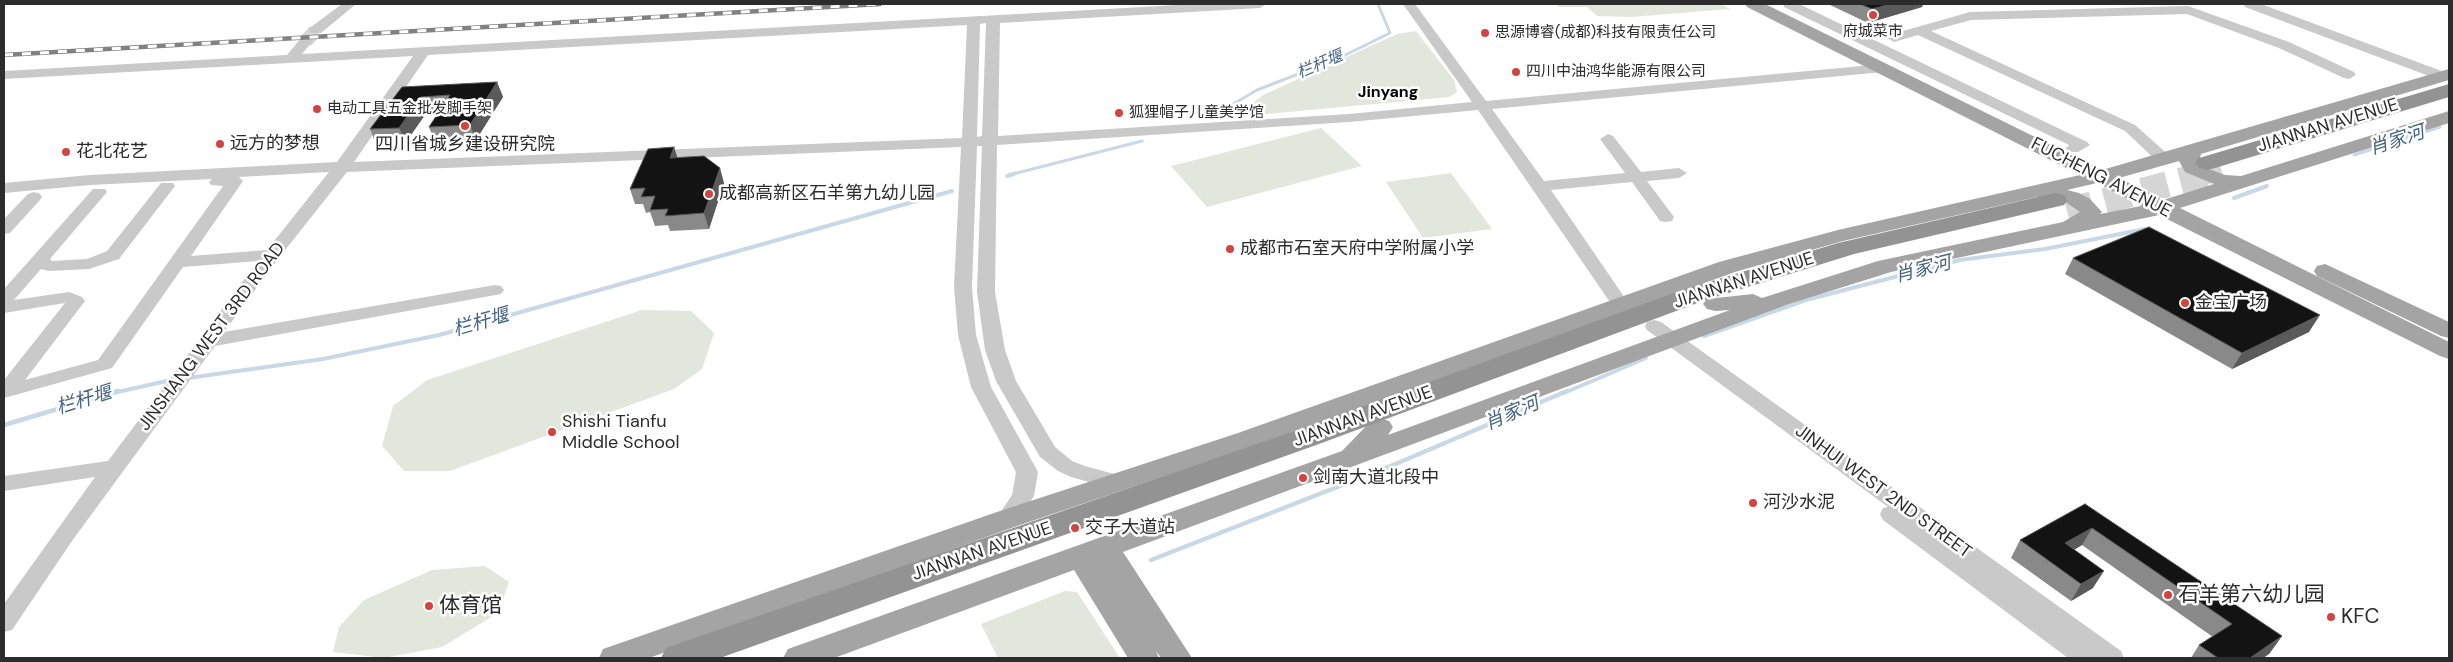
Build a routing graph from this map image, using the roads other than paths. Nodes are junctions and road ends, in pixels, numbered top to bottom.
1 (350, 4) edge
2 (1260, 4) edge
3 (1409, 4) edge
4 (1753, 4) edge
5 (1769, 4) edge
6 (1789, 4) edge
7 (2250, 4) edge
8 (994, 19) junction
9 (974, 20) junction
10 (316, 30) tunnel mouth
11 (1919, 31) junction
12 (1894, 38) dead end
13 (306, 41) tunnel mouth
14 (423, 52) junction
15 (291, 59) junction
16 (1884, 68) junction
17 (4, 75) edge
18 (2349, 75) dead end
19 (2447, 80) edge
20 (2449, 102) edge
21 (1484, 105) junction
22 (2449, 117) edge
23 (1608, 139) dead end
24 (990, 141) junction
25 (968, 142) junction
26 (2073, 150) junction
27 (2164, 160) junction
28 (2208, 161) junction
29 (342, 167) junction
30 (1679, 173) dead end
31 (2109, 175) junction
32 (1635, 177) junction
33 (2252, 180) junction
34 (167, 186) junction
35 (1540, 186) junction
36 (4, 188) edge
37 (98, 192) junction
38 (2022, 194) junction
39 (19, 198) edge
40 (2171, 205) junction
41 (2064, 212) junction
42 (4, 216) edge
43 (1666, 217) dead end
44 (4, 229) edge
45 (272, 255) junction
46 (39, 260) junction
47 (178, 262) junction
48 (1727, 267) junction
49 (494, 290) dead end
50 (1705, 299) junction
51 (1781, 299) junction
52 (4, 300) edge
53 (1620, 304) junction
54 (4, 307) edge
55 (2449, 331) edge
56 (1657, 335) junction
57 (208, 341) junction
58 (2449, 351) edge
59 (4, 392) edge
60 (1380, 427) junction
61 (1308, 437) junction
62 (1247, 438) junction
63 (1348, 460) junction
64 (114, 467) junction
65 (4, 482) edge
66 (1117, 482) junction
67 (1006, 519) junction
68 (1093, 552) junction
69 (4, 623) edge
70 (614, 658) edge
71 (679, 658) edge
72 (727, 658) edge
73 (799, 658) edge
74 (1144, 658) edge
75 (1177, 658) edge
76 (2086, 658) edge
77 (2112, 658) edge

1 - 10 street
2 - 8 street
3 - 21 street
4 - 16 main road, FUCHENG AVENUE
5 - 26 main road, FUCHENG AVENUE
6 - 26 street
7 - 19 street
8 - 9 street
8 - 24 street
9 - 14 street
9 - 25 street
11 - 12 street
11 - 18 street
11 - 27 street
13 - 15 street
14 - 15 street
14 - 29 street, JINSHANG WEST 3RD ROAD
15 - 17 street
16 - 21 street
16 - 31 main road, FUCHENG AVENUE
19 - 28 highway, JIANNAN AVENUE
20 - 28 highway, JIANNAN AVENUE
21 - 24 street
21 - 35 street
22 - 33 main road
23 - 32 street
24 - 25 street
24 - 66 street
25 - 29 street
25 - 67 street
26 - 31 main road, FUCHENG AVENUE
27 - 28 main road
27 - 31 main road
28 - 33 main road
29 - 36 street
29 - 45 street, JINSHANG WEST 3RD ROAD
30 - 32 street
31 - 38 main road
31 - 40 main road, FUCHENG AVENUE
32 - 35 street
32 - 43 street
33 - 40 main road
34 - 37 street
34 - 46 street
34 - 47 street
35 - 53 street
37 - 39 street
37 - 46 street
38 - 41 main road
38 - 48 main road
39 - 42 street
39 - 44 street
40 - 41 main road
40 - 55 main road, FUCHENG AVENUE
40 - 58 main road, FUCHENG AVENUE
41 - 50 highway, JIANNAN AVENUE
41 - 51 main road
45 - 47 street
45 - 57 street, JINSHANG WEST 3RD ROAD
46 - 52 street
47 - 59 street
48 - 50 main road
48 - 53 main road
49 - 57 street
50 - 51 main road
50 - 56 highway, JIANNAN AVENUE
50 - 61 highway, JIANNAN AVENUE
51 - 56 main road
53 - 62 main road
54 - 59 street
56 - 60 highway, JIANNAN AVENUE
56 - 63 main road
56 - 76 street, JINHUI WEST 2ND STREET
56 - 77 street, JINHUI WEST 2ND STREET
57 - 64 street, JINSHANG WEST 3RD ROAD
60 - 63 main road
60 - 72 highway, JIANNAN AVENUE
61 - 62 main road
61 - 71 highway, JIANNAN AVENUE
62 - 66 main road
63 - 68 main road
64 - 65 street
64 - 69 street, JINSHANG WEST 3RD ROAD
66 - 67 main road
67 - 70 main road
68 - 73 main road
68 - 74 main road
68 - 75 main road

